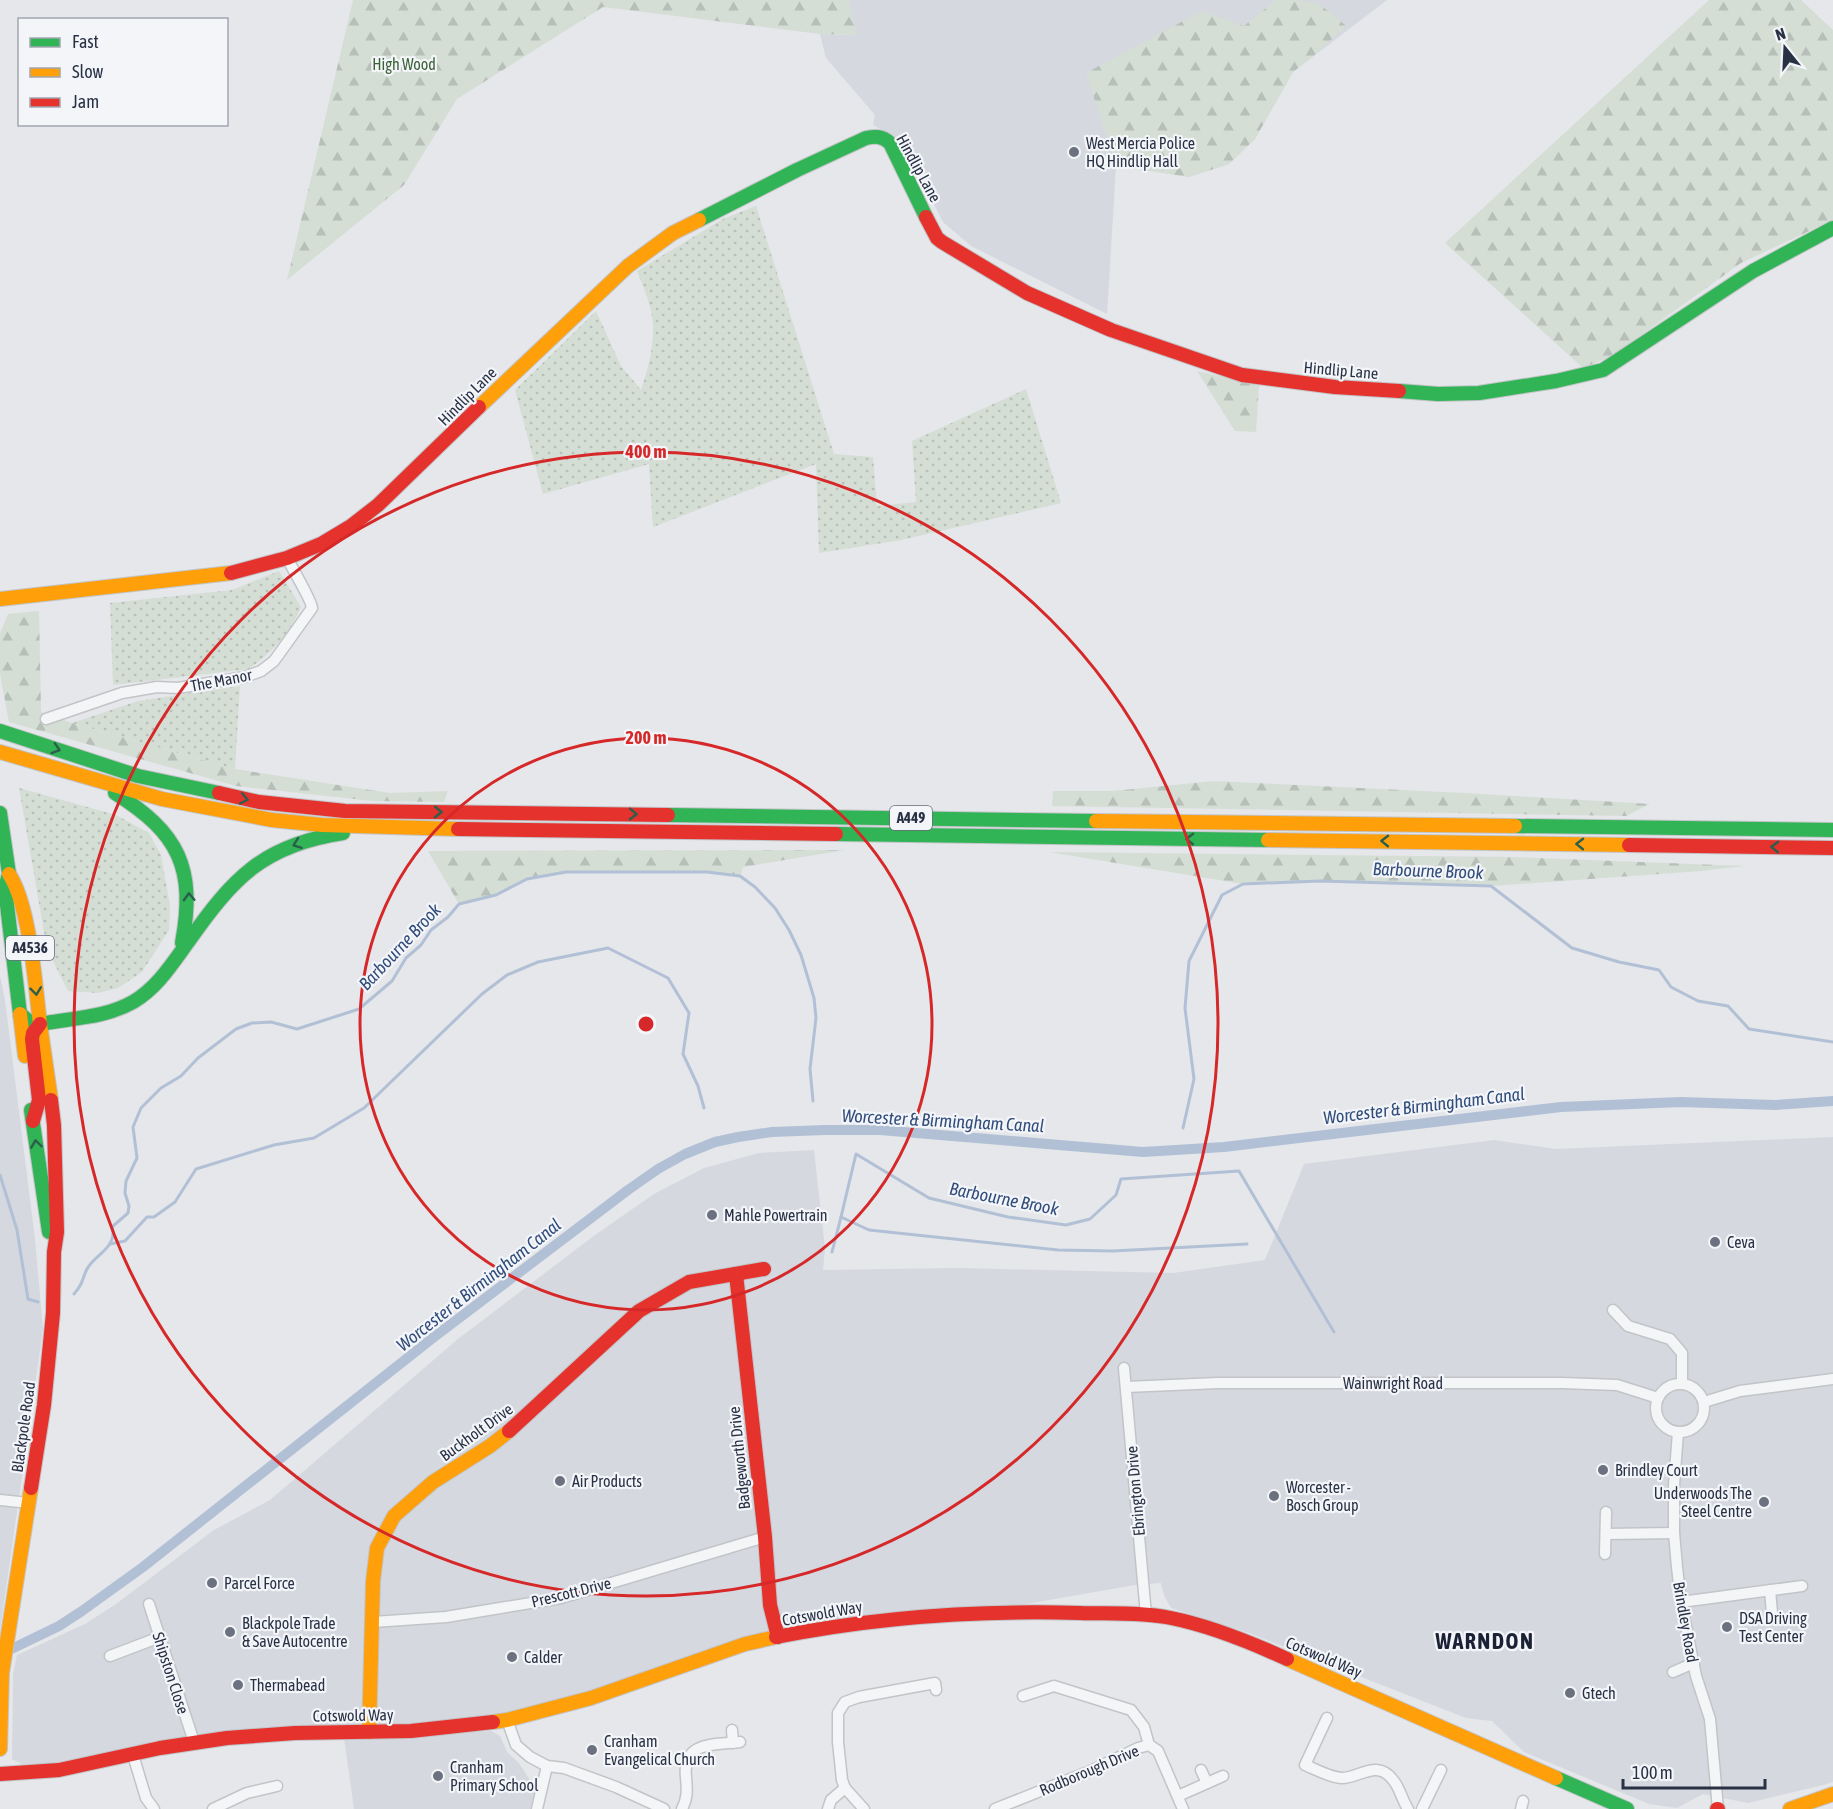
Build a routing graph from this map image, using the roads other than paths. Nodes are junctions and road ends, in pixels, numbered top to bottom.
1 (1833, 228) edge
2 (287, 558) junction
3 (0, 599) edge
4 (46, 719) dead end
5 (0, 731) edge
6 (0, 752) edge
7 (96, 780) junction
8 (0, 813) edge
9 (375, 827) junction
10 (1833, 830) edge
11 (1833, 848) edge
12 (3, 860) edge
13 (4, 874) edge
14 (0, 916) edge
15 (12, 949) junction
16 (180, 954) junction
17 (20, 1014) junction
18 (40, 1024) junction
19 (33, 1121) junction
20 (54, 1252) junction
21 (764, 1269) dead end
22 (736, 1274) junction
23 (1613, 1310) dead end
24 (1124, 1368) dead end
25 (1833, 1379) edge
26 (1682, 1384) junction
27 (1126, 1387) junction
28 (1658, 1398) junction
29 (1704, 1402) junction
30 (1678, 1432) junction
31 (0, 1500) edge
32 (29, 1503) junction
33 (1606, 1512) dead end
34 (1674, 1533) junction
35 (1606, 1534) junction
36 (765, 1537) junction
37 (1605, 1554) dead end
38 (1802, 1586) dead end
39 (1770, 1590) junction
40 (1681, 1602) junction
41 (149, 1604) dead end
42 (1772, 1613) dead end
43 (1146, 1615) junction
44 (373, 1622) junction
45 (160, 1637) junction
46 (778, 1637) junction
47 (110, 1656) dead end
48 (1694, 1663) junction
49 (1673, 1672) dead end
50 (936, 1690) dead end
51 (1023, 1696) dead end
52 (1327, 1718) dead end
53 (507, 1720) junction
54 (732, 1730) dead end
55 (369, 1732) junction
56 (194, 1742) junction
57 (1149, 1745) junction
58 (0, 1749) edge
59 (133, 1755) junction
60 (547, 1766) junction
61 (1201, 1770) dead end
62 (1441, 1770) dead end
63 (0, 1774) edge
64 (1223, 1776) dead end
65 (1207, 1783) junction
66 (277, 1786) dead end
67 (845, 1788) junction
68 (1833, 1794) edge
69 (1178, 1796) junction
70 (154, 1809) edge
71 (213, 1809) edge
72 (537, 1809) edge
73 (664, 1809) edge
74 (682, 1809) edge
75 (828, 1809) edge
76 (864, 1809) edge
77 (995, 1809) edge
78 (1183, 1809) edge
79 (1408, 1809) edge
80 (1422, 1809) edge
81 (1627, 1809) edge
82 (1718, 1809) edge
83 (1790, 1809) edge

1 - 2 main road, Hindlip Lane
2 - 3 main road, Hindlip Lane
2 - 4 street, The Manor
5 -> 10 main road, A449
6 - 7 main road, A449
7 - 9 main road, A449
16 -> 7 main road
8 - 12 main road, Blackpole Road / A4536
11 -> 9 main road, A449
9 -> 16 main road
12 - 13 main road, Blackpole Road / A4536
13 - 15 main road, Blackpole Road / A4536
13 -> 18 main road, Blackpole Road / A4536
14 - 15 main road
15 - 17 main road, Blackpole Road / A4536
16 - 18 main road
17 - 18 main road
17 - 19 main road, Blackpole Road
18 - 19 main road
18 - 20 main road, Blackpole Road
20 -> 19 main road, Blackpole Road
20 - 32 main road, Blackpole Road
21 - 22 main road, Buckholt Drive
22 - 36 main road, Badgeworth Drive
22 - 44 main road, Buckholt Drive
23 - 26 street
24 - 27 street, Ebrington Drive
25 - 29 street
26 - 28 street
26 - 29 street
27 - 28 street, Wainwright Road
27 - 43 street, Ebrington Drive
28 - 30 street
29 - 30 street
30 - 34 street, Brindley Road
31 - 32 street
32 - 58 main road, Blackpole Road
33 - 35 street
34 - 35 street
34 - 40 street, Brindley Road
35 - 37 street
36 - 44 street, Prescott Drive
36 - 46 main road, Badgeworth Drive
38 - 39 street
39 - 40 street
39 - 42 street
40 - 48 street, Brindley Road
41 - 45 street, Shipston Close
43 - 46 main road, Cotswold Way
43 - 81 main road, Cotswold Way
44 - 55 main road, Buckholt Drive
45 - 47 street
45 - 56 street, Shipston Close
46 - 53 main road, Cotswold Way
48 - 49 street
48 - 82 street, Brindley Road
50 - 67 street
51 - 57 street
52 - 79 street
53 - 55 main road, Cotswold Way
53 - 60 street
54 - 74 street
55 - 56 main road, Cotswold Way
56 - 59 main road, Cotswold Way
57 - 69 street
57 - 77 street, Rodborough Drive
59 - 63 main road, Cotswold Way
59 - 70 street
60 - 72 street
60 - 73 street
61 - 65 street
62 - 80 street
64 - 65 street
65 - 69 street
66 - 71 street
67 - 75 street
67 - 76 street
68 - 83 main road
69 - 78 street

